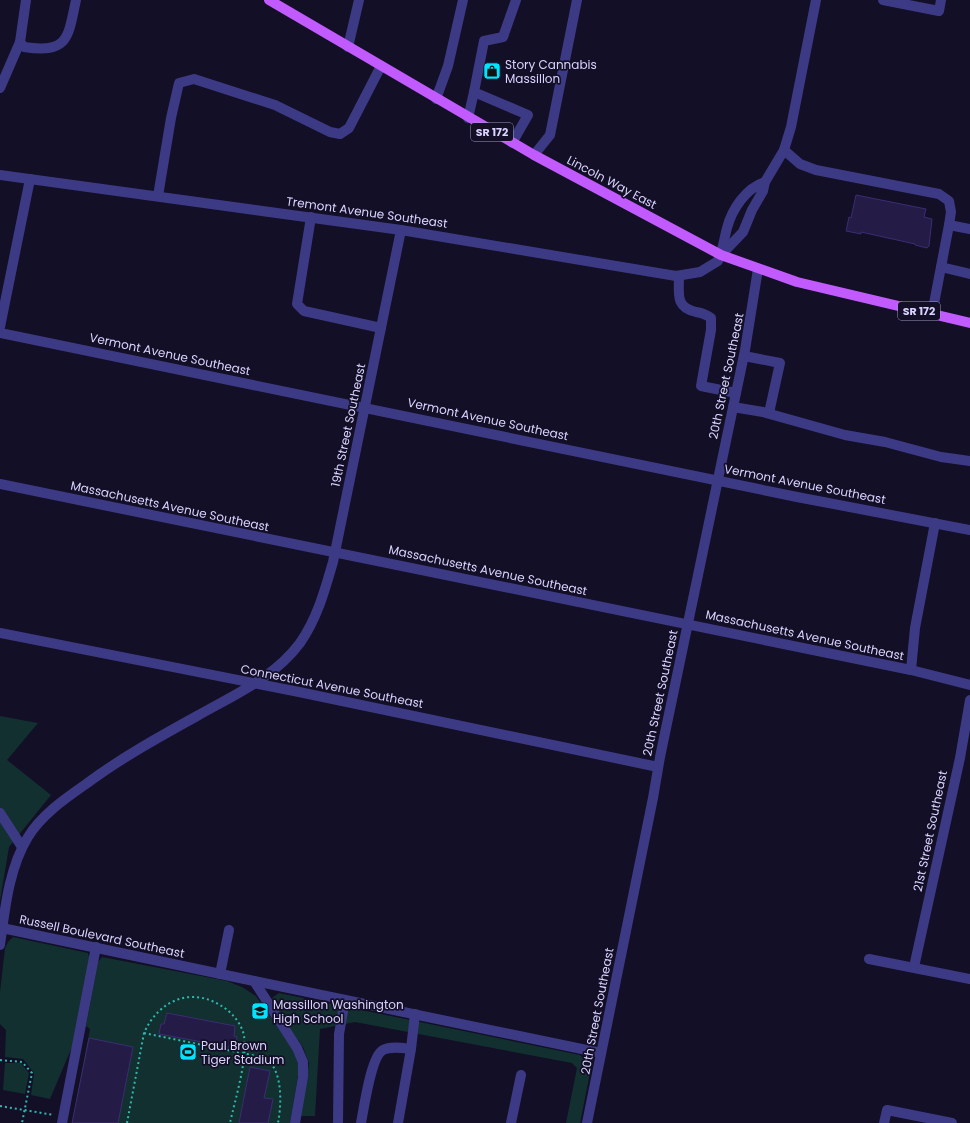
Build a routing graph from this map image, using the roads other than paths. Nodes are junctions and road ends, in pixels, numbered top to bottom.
1 (26, 0) edge
2 (76, 0) edge
3 (269, 0) edge
4 (359, 0) edge
5 (463, 0) edge
6 (516, 0) edge
7 (577, 0) edge
8 (816, 0) edge
9 (883, 0) edge
10 (941, 0) edge
11 (20, 42) junction
12 (348, 47) junction
13 (381, 66) junction
14 (0, 88) edge
15 (474, 92) junction
16 (436, 99) junction
17 (468, 118) junction
18 (512, 143) junction
19 (784, 150) junction
20 (534, 155) junction
21 (0, 175) edge
22 (30, 179) junction
23 (765, 182) junction
24 (158, 196) junction
25 (311, 217) junction
26 (949, 225) junction
27 (970, 229) edge
28 (401, 230) junction
29 (721, 255) junction
30 (941, 267) junction
31 (758, 269) junction
32 (970, 274) edge
33 (679, 276) junction
34 (932, 314) junction
35 (970, 323) edge
36 (0, 327) edge
37 (381, 328) junction
38 (0, 333) edge
39 (744, 356) junction
40 (736, 393) junction
41 (733, 407) junction
42 (366, 408) junction
43 (769, 413) junction
44 (970, 461) edge
45 (718, 480) junction
46 (0, 484) edge
47 (935, 523) junction
48 (970, 530) edge
49 (335, 552) junction
50 (311, 623) joint
51 (688, 624) junction
52 (0, 633) edge
53 (911, 670) junction
54 (254, 684) junction
55 (970, 685) edge
56 (970, 700) edge
57 (658, 767) junction
58 (0, 813) edge
59 (22, 847) junction
60 (2, 928) junction
61 (229, 930) dead end
62 (0, 944) edge
63 (96, 947) junction
64 (869, 959) dead end
65 (914, 967) junction
66 (220, 974) junction
67 (970, 979) edge
68 (254, 981) junction
69 (346, 1000) junction
70 (415, 1014) junction
71 (411, 1049) junction
72 (601, 1053) junction
73 (521, 1075) dead end
74 (63, 1120) edge
75 (295, 1123) edge
76 (338, 1123) edge
77 (361, 1123) edge
78 (398, 1123) edge
79 (511, 1123) edge
80 (587, 1123) edge
81 (884, 1123) edge
82 (952, 1123) edge

1 - 11 street
2 - 11 street
3 - 12 main road, Lincoln Way East / SR 172
4 - 12 street
5 - 16 street
6 - 15 street
7 - 20 street
8 - 19 street, Tremont Avenue Southeast
9 - 10 street
11 - 14 street
12 - 13 main road, Lincoln Way East / SR 172
13 - 16 main road, Lincoln Way East / SR 172
13 - 24 street
15 - 17 street
15 - 18 street
16 - 17 main road, Lincoln Way East / SR 172
17 - 18 main road, Lincoln Way East / SR 172
18 - 20 main road, Lincoln Way East / SR 172
19 - 23 street, Tremont Avenue Southeast
19 - 26 street
20 - 29 main road, Lincoln Way East / SR 172
21 - 22 street, Tremont Avenue Southeast
22 - 24 street, Tremont Avenue Southeast
22 - 36 street
23 - 29 street, Tremont Avenue Southeast
23 - 29 street
24 - 25 street, Tremont Avenue Southeast
25 - 28 street, Tremont Avenue Southeast
25 - 37 street
26 - 27 street
26 - 30 street
28 - 33 street, Tremont Avenue Southeast
28 - 37 street, 19th Street Southeast
29 - 31 main road, Lincoln Way East / SR 172
29 - 33 street, Tremont Avenue Southeast
30 - 32 street
30 - 34 street
31 - 34 main road, Lincoln Way East / SR 172
31 - 39 street, 20th Street Southeast
33 - 40 street
34 - 35 main road, Lincoln Way East / SR 172
37 - 42 street, 19th Street Southeast
38 - 42 street, Vermont Avenue Southeast
39 - 40 street, 20th Street Southeast
39 - 43 street
40 - 41 street, 20th Street Southeast
41 - 43 street
41 - 45 street, 20th Street Southeast
42 - 45 street, Vermont Avenue Southeast
42 - 49 street, 19th Street Southeast
43 - 44 street
45 - 47 street, Vermont Avenue Southeast
45 - 51 street, 20th Street Southeast
46 - 49 street, Massachusetts Avenue Southeast
47 - 48 street, Vermont Avenue Southeast
47 - 53 street
49 - 50 street, 19th Street Southeast
49 - 51 street, Massachusetts Avenue Southeast
50 - 54 street, Russell Boulevard Southeast
51 - 53 street, Massachusetts Avenue Southeast
51 - 57 street, 20th Street Southeast
52 - 54 street, Connecticut Avenue Southeast
53 - 55 street, Massachusetts Avenue Southeast
54 - 57 street, Connecticut Avenue Southeast
54 - 59 street, Russell Boulevard Southeast
56 - 65 street, 21st Street Southeast
57 - 72 street, 20th Street Southeast
58 - 59 street
59 - 60 street, Russell Boulevard Southeast
60 - 62 street
60 - 63 street, Russell Boulevard Southeast
61 - 66 street
63 - 66 street, Russell Boulevard Southeast
63 - 74 street
64 - 65 street
65 - 67 street
66 - 68 street, Russell Boulevard Southeast
68 - 69 street, Russell Boulevard Southeast
68 - 75 street
69 - 70 street, Russell Boulevard Southeast
69 - 76 street
70 - 71 street
70 - 72 street, Russell Boulevard Southeast
71 - 77 street
71 - 78 street
72 - 80 street, 20th Street Southeast
73 - 79 street
81 - 82 street

